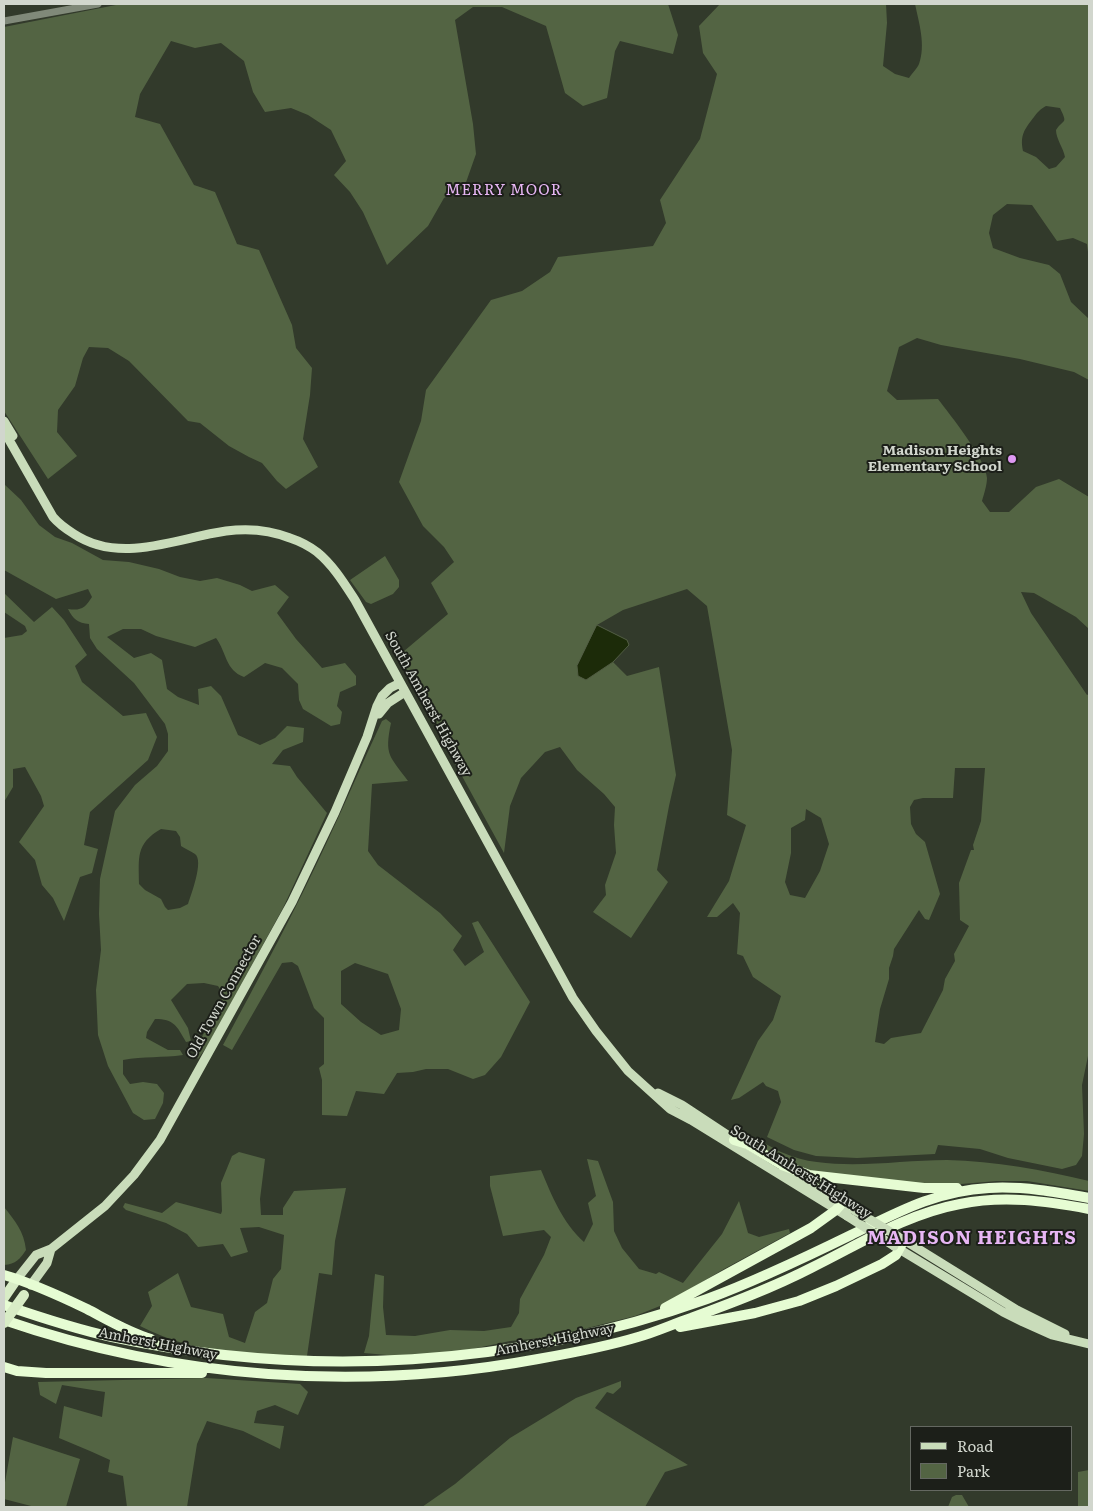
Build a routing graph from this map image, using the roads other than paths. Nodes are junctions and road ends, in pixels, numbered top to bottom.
1 (98, 4) edge
2 (4, 21) edge
3 (4, 421) edge
4 (4, 431) edge
5 (69, 531) junction
6 (400, 683) junction
7 (405, 692) junction
8 (372, 725) junction
9 (648, 1089) junction
10 (734, 1140) junction
11 (988, 1188) junction
12 (1089, 1198) edge
13 (839, 1206) junction
14 (1089, 1209) edge
15 (899, 1245) junction
16 (51, 1249) junction
17 (4, 1275) edge
18 (16, 1279) junction
19 (31, 1285) junction
20 (6, 1294) edge
21 (4, 1305) edge
22 (4, 1322) edge
23 (621, 1325) junction
24 (638, 1337) junction
25 (1089, 1344) edge
26 (205, 1353) junction
27 (4, 1367) edge
28 (297, 1376) junction

1 - 2 street
3 - 5 main road, South Amherst Highway
4 - 5 main road, South Amherst Highway
5 - 6 main road, South Amherst Highway
6 - 7 main road, South Amherst Highway
6 - 8 main road, Old Town Connector
7 - 8 main road, Old Town Connector
7 - 9 main road, South Amherst Highway
8 - 16 main road, Old Town Connector
9 - 10 main road, South Amherst Highway
9 - 13 main road, South Amherst Highway
10 - 11 highway
10 - 13 main road, South Amherst Highway
11 - 12 highway, Amherst Highway
11 - 23 highway, Amherst Highway
13 - 15 main road, South Amherst Highway, bridge
13 - 15 main road, South Amherst Highway, bridge
13 - 23 highway
14 - 24 highway, Amherst Highway
15 - 24 highway
15 - 25 main road, South Amherst Highway
16 - 18 main road, Old Town Connector
16 - 19 main road, Old Town Connector
17 - 18 highway
18 - 19 highway
18 - 20 highway, Old Town Connector
19 - 22 highway, Old Town Connector, bridge
19 - 26 highway
21 - 26 highway, Amherst Highway
22 - 28 highway, Amherst Highway
23 - 26 highway, Amherst Highway
24 - 28 highway, Amherst Highway
27 - 28 highway

